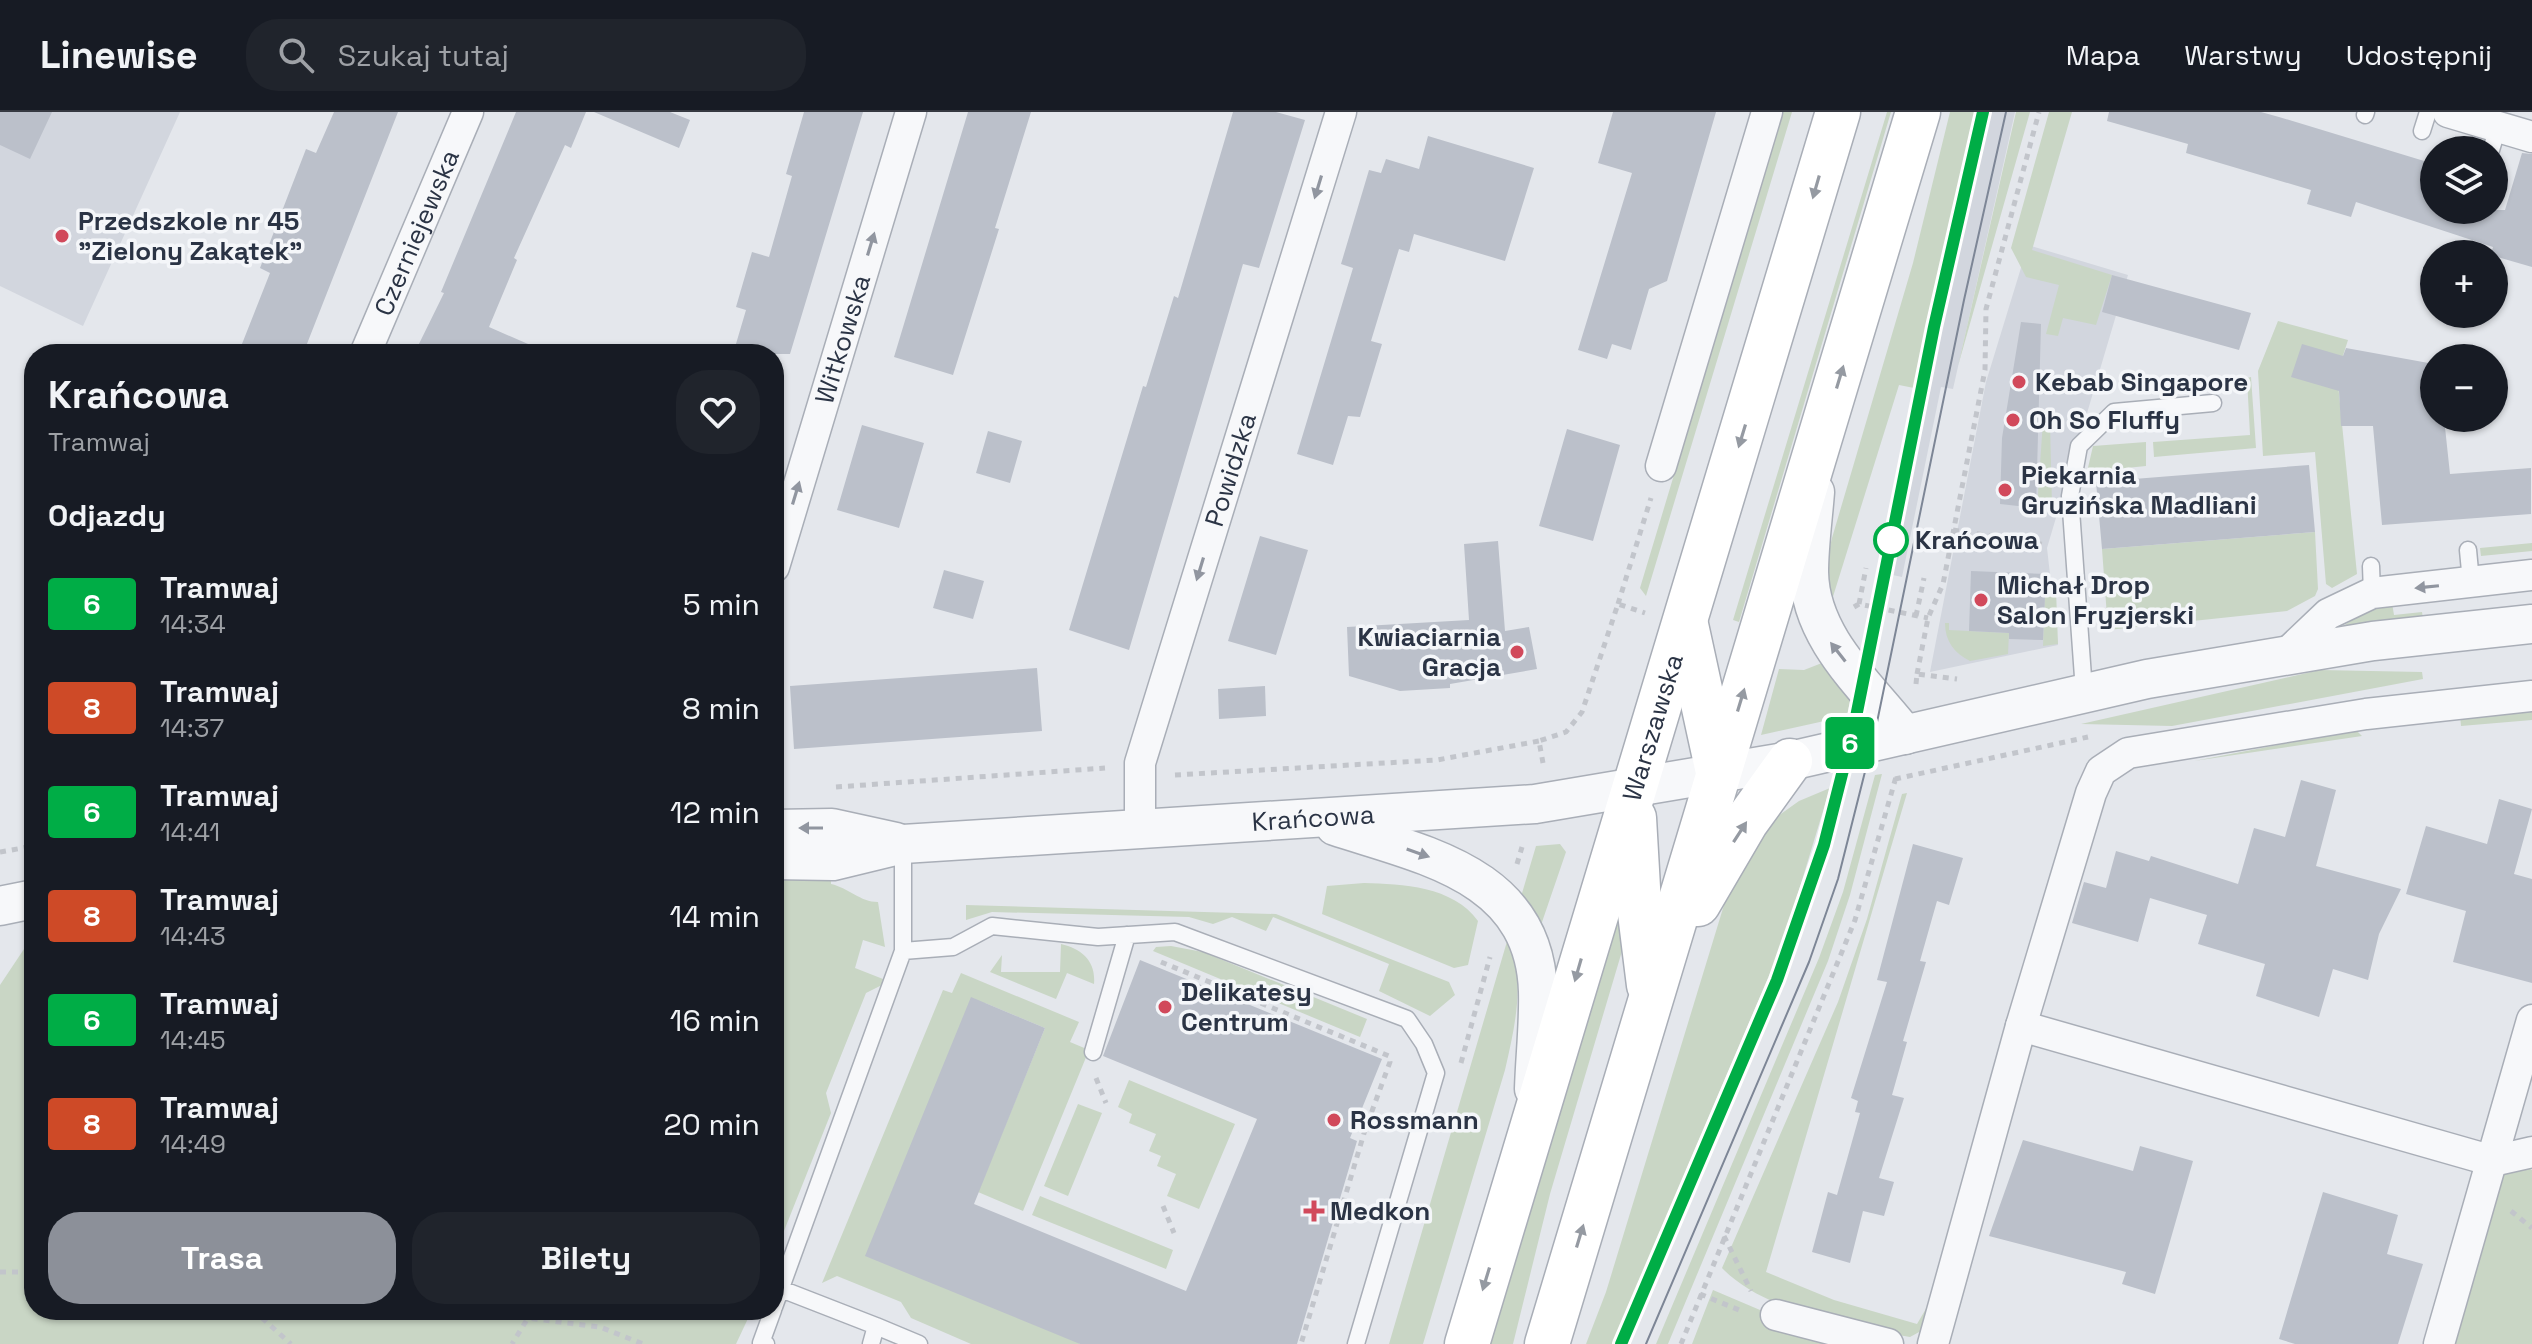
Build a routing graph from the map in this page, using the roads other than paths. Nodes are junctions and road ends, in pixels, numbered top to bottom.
1 (468, 112) edge
2 (911, 112) edge
3 (1341, 112) edge
4 (1767, 112) edge
5 (1838, 112) edge
6 (1918, 112) edge
7 (2428, 112) edge
8 (2448, 112) edge
9 (2422, 131) dead end
10 (2490, 136) edge
11 (2532, 137) edge
12 (2508, 138) edge
13 (369, 344) edge
14 (2213, 403) dead end
15 (1817, 451) junction
16 (1661, 466) road end
17 (784, 534) edge
18 (2468, 550) dead end
19 (2532, 575) edge
20 (2471, 582) junction
21 (1666, 619) junction
22 (2532, 624) edge
23 (2284, 656) junction
24 (2084, 691) junction
25 (2532, 696) edge
26 (1901, 752) junction
27 (1790, 761) junction
28 (1718, 775) junction
29 (1632, 788) junction
30 (1317, 820) junction
31 (784, 829) edge
32 (1140, 830) junction
33 (903, 844) junction
34 (784, 860) edge
35 (24, 901) edge
36 (1639, 905) junction
37 (0, 906) edge
38 (1592, 921) junction
39 (1125, 941) junction
40 (903, 951) junction
41 (1651, 999) junction
42 (2532, 1020) edge
43 (2021, 1026) junction
44 (1093, 1052) dead end
45 (1533, 1124) junction
46 (2532, 1152) edge
47 (2493, 1161) junction
48 (784, 1281) edge
49 (784, 1290) edge
50 (1776, 1315) dead end
51 (770, 1320) edge
52 (876, 1326) junction
53 (766, 1344) edge
54 (871, 1344) edge
55 (919, 1344) edge
56 (1356, 1344) edge
57 (1467, 1344) edge
58 (1547, 1344) edge
59 (1888, 1344) edge
60 (1933, 1344) edge
61 (2439, 1344) edge

1 - 13 street, Czerniejewska
17 -> 2 street, Witkowska
3 -> 32 street, Powidzka
4 - 16 street
5 -> 21 main road, Warszawska
15 -> 6 main road
7 - 9 lane
8 - 10 street
11 - 12 street
14 - 24 lane
26 -> 15 street
28 -> 15 main road
18 - 20 lane
19 - 20 street
20 -> 23 street
21 - 28 main road
21 - 29 main road, Warszawska
22 - 23 street, Krańcowa
23 - 24 street, Krańcowa
24 - 26 street, Krańcowa
25 - 43 street
26 - 27 street, Krańcowa
27 - 28 street, Krańcowa
41 -> 27 main road
28 - 29 street, Krańcowa
28 - 41 main road
29 - 30 street, Krańcowa
29 - 36 main road
29 - 38 main road, Warszawska
30 - 32 street, Krańcowa
30 -> 45 street
33 -> 31 street, Krańcowa
32 - 33 street, Krańcowa
33 - 34 street, Krańcowa
33 - 40 lane
35 - 37 street
36 - 38 main road
36 - 41 main road
38 -> 45 main road, Warszawska
39 - 40 lane
39 - 44 lane
39 - 56 lane
40 - 48 lane
58 -> 41 main road
42 - 47 street
43 - 47 street
43 - 60 street
45 -> 57 main road, Warszawska
46 - 47 street
47 - 61 street
49 - 52 lane
50 - 59 street
51 - 53 lane
52 - 54 lane
52 - 55 lane

